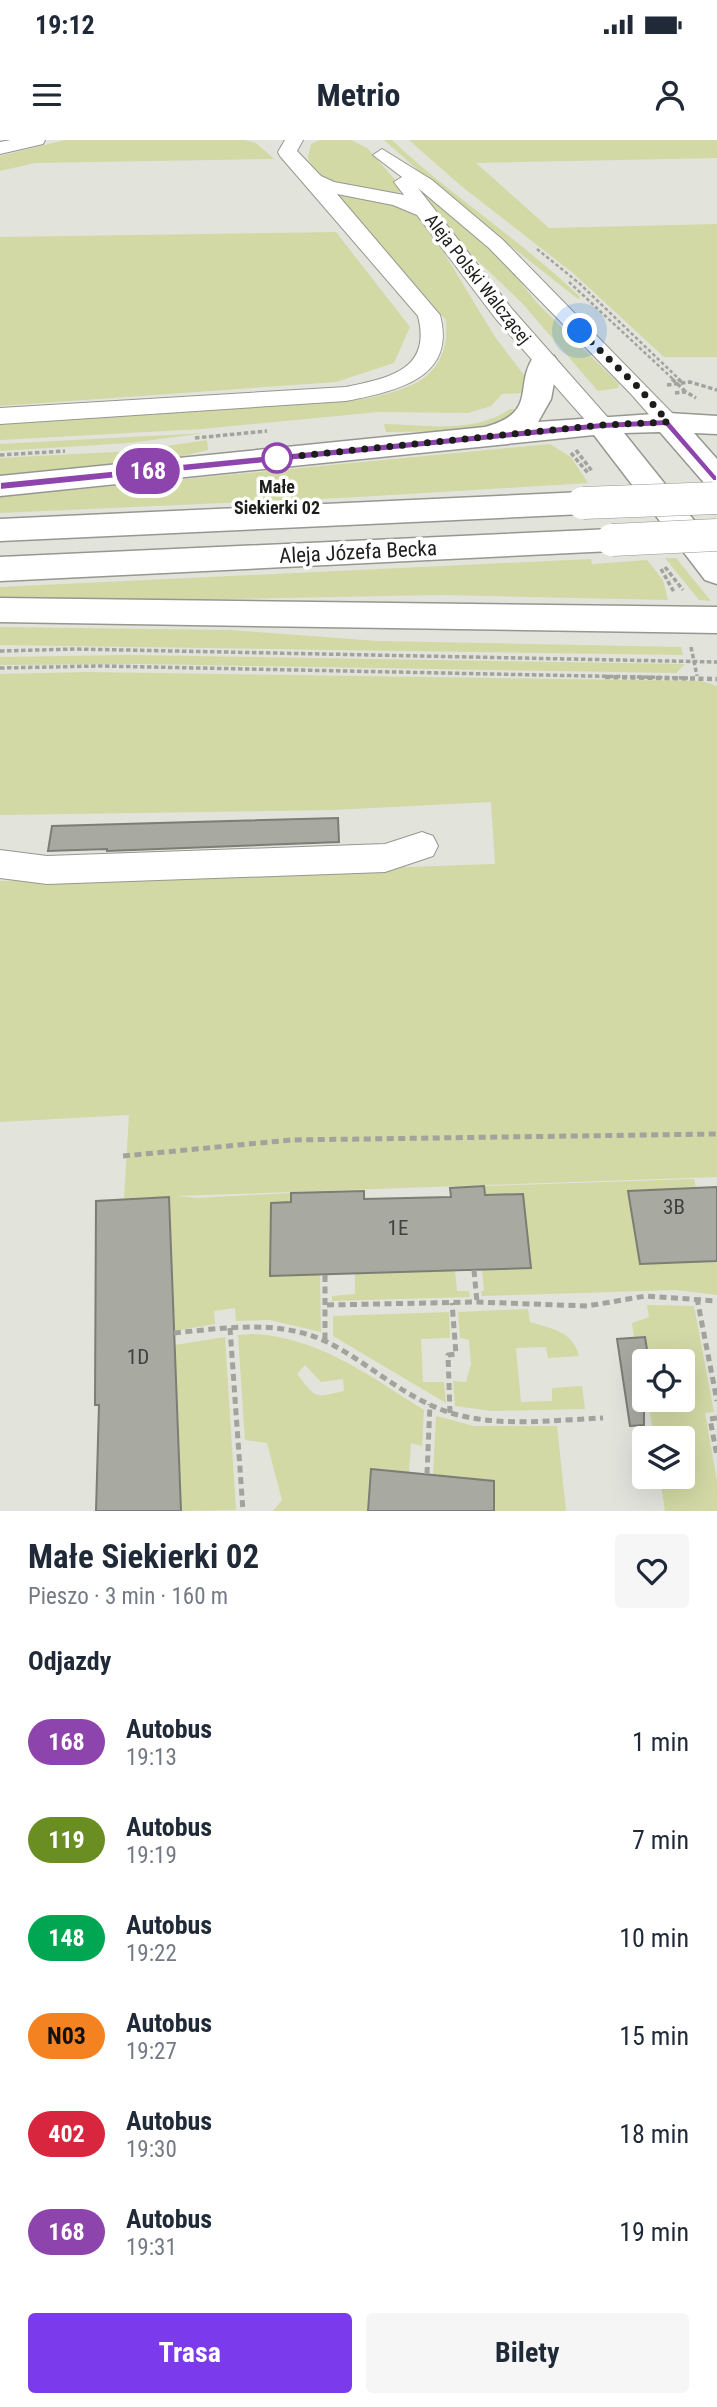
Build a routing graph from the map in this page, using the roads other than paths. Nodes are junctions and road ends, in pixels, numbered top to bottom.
1 (36, 140) edge
2 (293, 140) edge
3 (374, 147) edge
4 (0, 148) edge
5 (314, 180) junction
6 (425, 211) junction
7 (544, 362) junction
8 (0, 416) edge
9 (668, 422) junction
10 (602, 425) junction
11 (717, 425) edge
12 (461, 441) junction
13 (717, 478) edge
14 (0, 486) edge
15 (717, 498) edge
16 (0, 530) edge
17 (717, 535) edge
18 (0, 569) edge
19 (717, 572) edge
20 (0, 610) edge
21 (717, 620) edge
22 (422, 846) dead end
23 (0, 864) edge

1 - 4 street
2 - 5 street
3 - 6 street, Aleja Polski Walczącej
3 - 9 street, Aleja Polski Walczącej
5 - 6 street
5 - 8 street
6 - 7 street, Aleja Polski Walczącej
7 - 10 street, Aleja Polski Walczącej
7 - 12 main road
9 - 10 main road
9 - 11 main road
9 - 13 main road, Aleja Polski Walczącej
10 - 12 main road
10 - 19 main road
12 - 14 main road
15 - 16 main road, Aleja Józefa Becka, bridge
17 - 18 main road, Aleja Józefa Becka, bridge
20 - 21 main road
22 - 23 street

